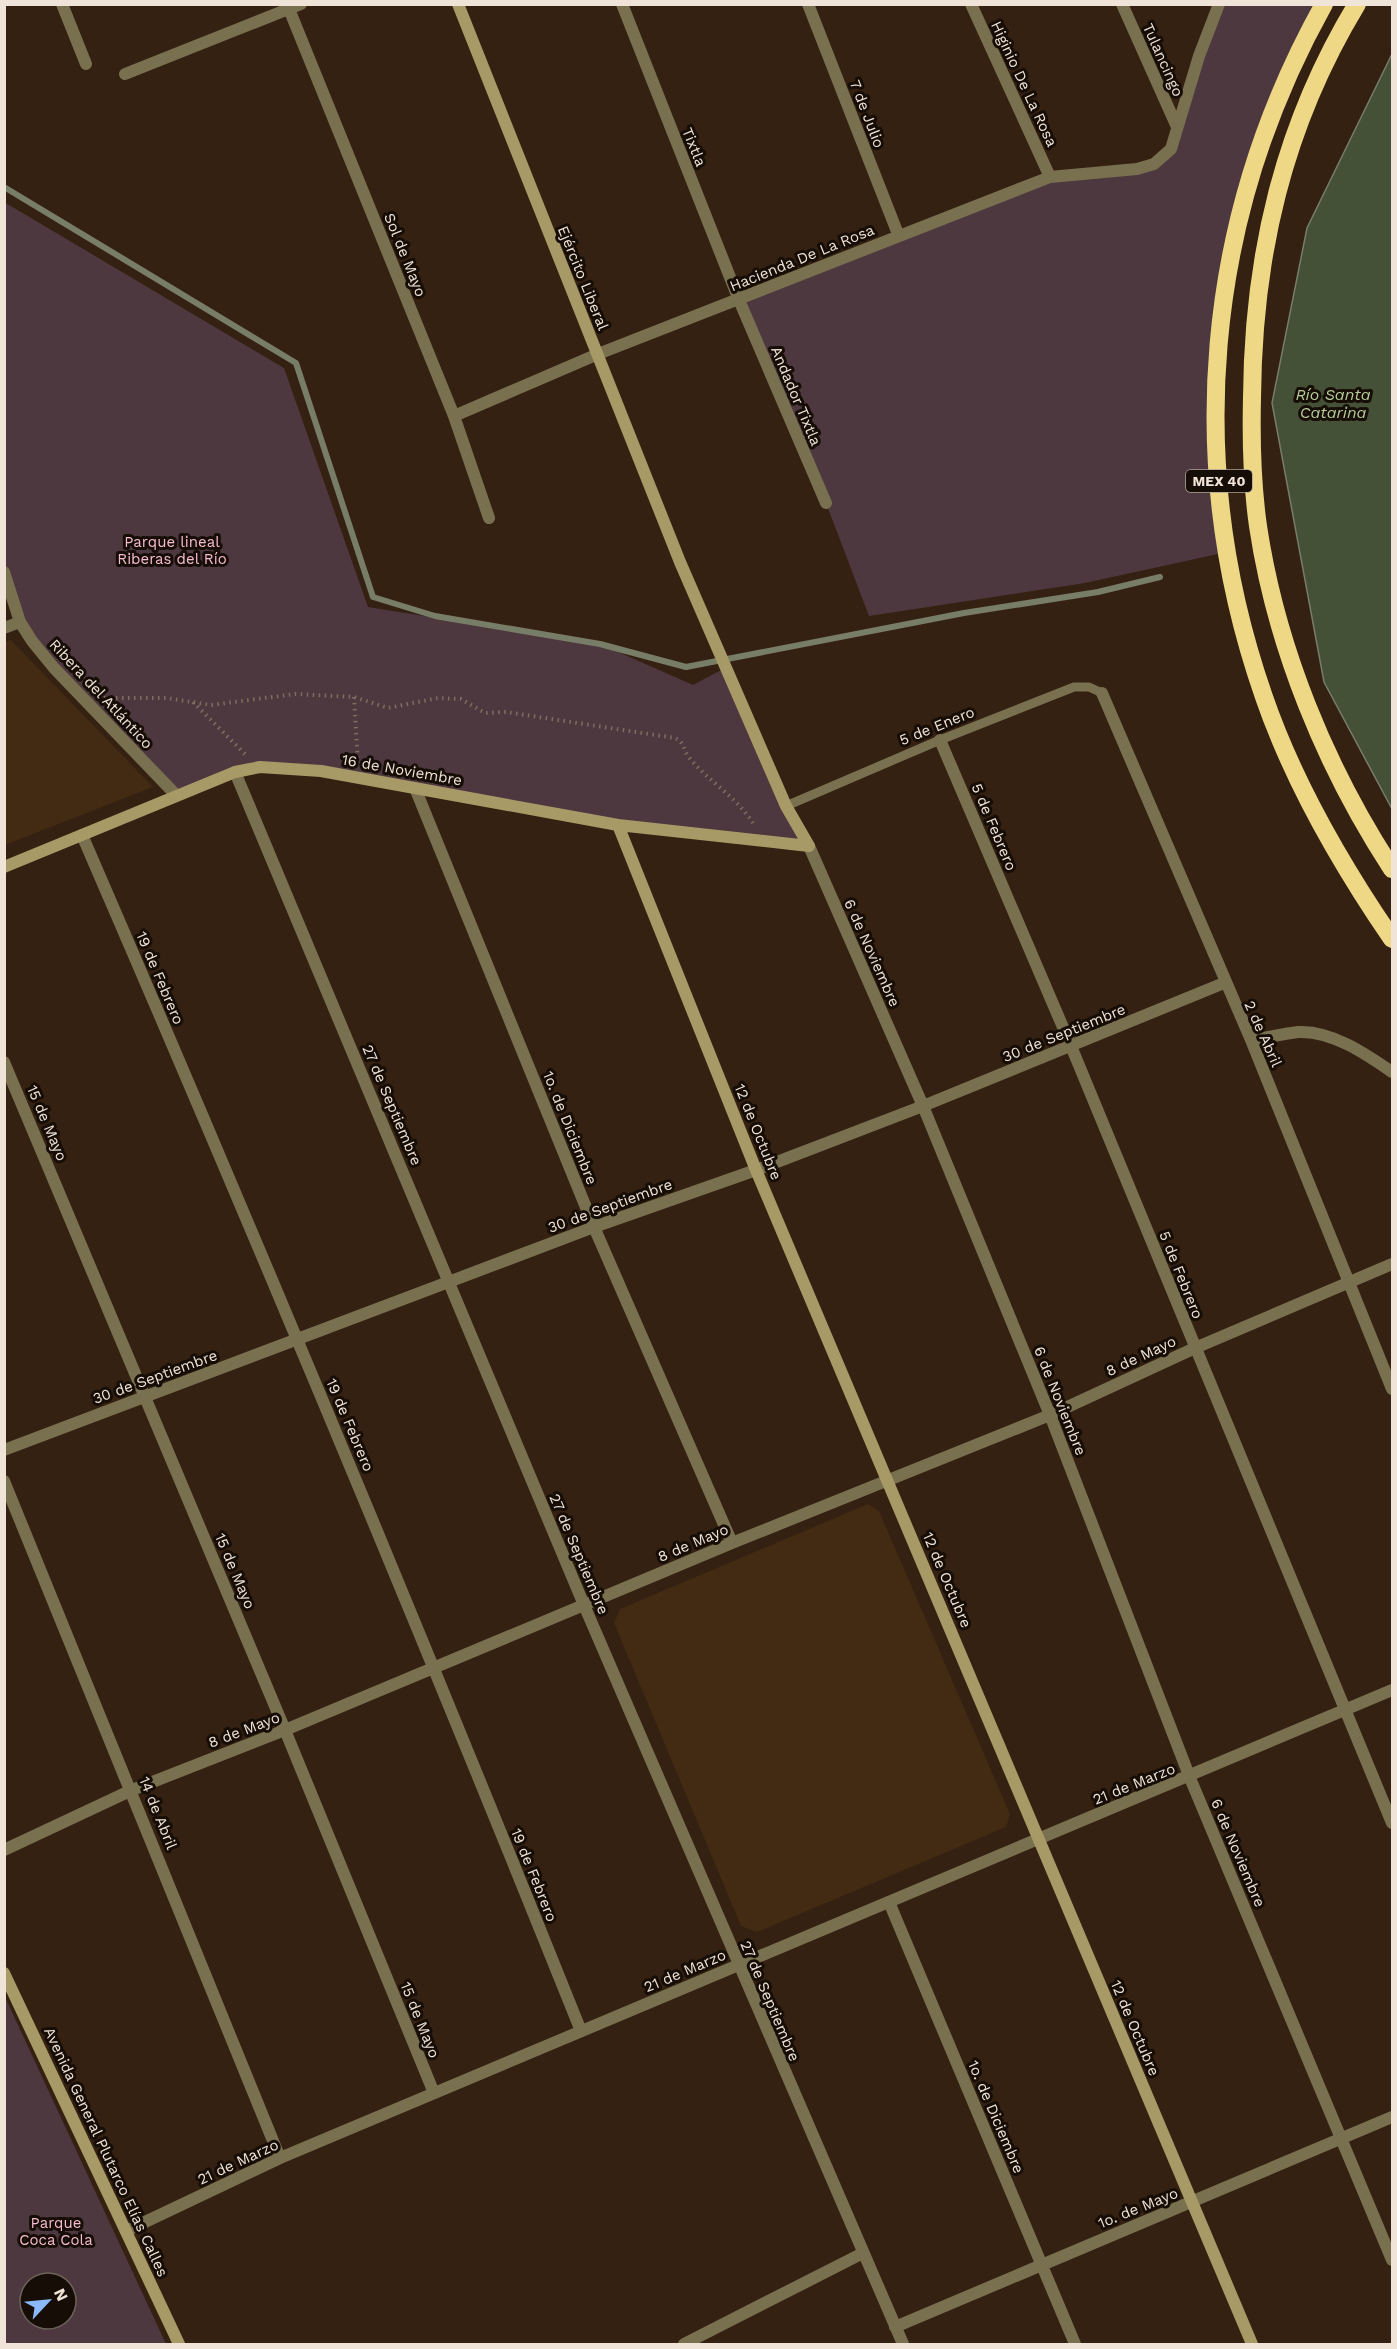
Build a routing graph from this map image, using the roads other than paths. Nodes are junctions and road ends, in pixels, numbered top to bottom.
1 (62, 4) edge
2 (458, 4) edge
3 (622, 4) edge
4 (808, 4) edge
5 (971, 4) edge
6 (1122, 4) edge
7 (1219, 4) edge
8 (1324, 4) edge
9 (1357, 4) edge
10 (292, 6) edge
11 (86, 64) dead end
12 (125, 74) dead end
13 (1177, 127) junction
14 (1050, 177) junction
15 (898, 234) junction
16 (739, 300) junction
17 (598, 354) junction
18 (454, 416) junction
19 (826, 503) dead end
20 (489, 518) dead end
21 (680, 562) joint
22 (4, 572) edge
23 (20, 622) junction
24 (4, 628) edge
25 (1102, 693) joint
26 (940, 740) junction
27 (235, 772) junction
28 (415, 788) junction
29 (176, 795) junction
30 (786, 806) junction
31 (618, 825) junction
32 (82, 835) junction
33 (809, 846) junction
34 (4, 867) edge
35 (1392, 869) edge
36 (1392, 939) edge
37 (1224, 983) junction
38 (1251, 1040) junction
39 (1071, 1046) junction
40 (4, 1062) edge
41 (1392, 1072) edge
42 (923, 1106) junction
43 (756, 1170) junction
44 (594, 1227) junction
45 (1392, 1264) edge
46 (1348, 1282) junction
47 (451, 1283) junction
48 (298, 1340) junction
49 (1195, 1348) junction
50 (1392, 1389) edge
51 (145, 1397) junction
52 (1050, 1414) junction
53 (4, 1450) edge
54 (888, 1479) junction
55 (4, 1481) edge
56 (732, 1544) junction
57 (584, 1605) junction
58 (435, 1668) junction
59 (1392, 1690) edge
60 (1347, 1710) junction
61 (285, 1730) junction
62 (1190, 1778) junction
63 (132, 1790) junction
64 (1392, 1823) edge
65 (1040, 1838) junction
66 (4, 1850) edge
67 (889, 1902) junction
68 (738, 1965) junction
69 (4, 1973) edge
70 (581, 2031) junction
71 (434, 2093) junction
72 (1392, 2117) edge
73 (1341, 2139) junction
74 (280, 2158) junction
75 (1191, 2202) junction
76 (126, 2231) junction
77 (863, 2253) junction
78 (1392, 2260) edge
79 (1042, 2263) junction
80 (895, 2327) junction
81 (179, 2344) edge
82 (684, 2344) edge
83 (903, 2344) edge
84 (1075, 2344) edge
85 (1252, 2344) edge

1 - 11 street
2 - 17 street, Ejército Liberal
3 - 16 street, Tixtla
4 - 15 street, 7 de Julio
5 - 14 street, Higinio De La Rosa
6 - 13 street, Tulancingo
7 - 13 street
8 - 36 highway, MEX 40
9 - 35 highway, MEX 40
10 - 12 street
10 - 18 street, Sol de Mayo
13 - 14 street, Hacienda De La Rosa
14 - 15 street, Hacienda De La Rosa
15 - 16 street, Hacienda De La Rosa
16 - 17 street, Hacienda De La Rosa
16 - 19 street, Andador Tixtla
17 - 18 street, Hacienda De La Rosa
17 - 21 street, Ejército Liberal
18 - 20 street, Sol de Mayo
21 - 30 street, 6 de Noviembre
22 - 23 street, Ribera del Atlántico
23 - 24 street
23 - 29 street, Ribera del Atlántico
25 - 26 lane, 5 de Enero
25 - 37 street, 2 de Abril
26 - 30 lane, 5 de Enero
26 - 39 street, 5 de Febrero
27 - 28 street, 16 de Noviembre
27 - 29 street, 16 de Noviembre
27 - 47 street, 27 de Septiembre
28 - 31 street, 16 de Noviembre
28 - 44 street, 1o. de Diciembre
29 - 32 street, 16 de Noviembre
30 - 33 street, 6 de Noviembre
31 - 33 street, 16 de Noviembre
31 - 43 street, 12 de Octubre
32 - 34 street, 16 de Noviembre
32 - 48 street, 19 de Febrero
33 - 42 street, 6 de Noviembre
37 - 38 street, 2 de Abril
37 - 39 street, 30 de Septiembre
38 - 41 street
38 - 46 street, 2 de Abril
39 - 42 street, 30 de Septiembre
39 - 49 street, 5 de Febrero
40 - 51 street, 15 de Mayo
42 - 43 street, 30 de Septiembre
42 - 52 street, 6 de Noviembre
43 - 44 street, 30 de Septiembre
43 - 54 street, 12 de Octubre
44 - 47 street, 30 de Septiembre
44 - 56 street, 1o. de Diciembre
45 - 46 street, 8 de Mayo
46 - 49 street, 8 de Mayo
46 - 50 street, 2 de Abril
47 - 48 street, 30 de Septiembre
47 - 57 street, 27 de Septiembre
48 - 51 street, 30 de Septiembre
48 - 58 street, 19 de Febrero
49 - 52 street, 8 de Mayo
49 - 60 street, 5 de Febrero
51 - 53 street, 30 de Septiembre
51 - 61 street, 15 de Mayo
52 - 54 street, 8 de Mayo
52 - 62 street, 6 de Noviembre
54 - 56 street, 8 de Mayo
54 - 65 street, 12 de Octubre
55 - 63 street, 14 de Abril
56 - 57 street, 8 de Mayo
57 - 58 street, 8 de Mayo
57 - 68 street, 27 de Septiembre
58 - 61 street, 8 de Mayo
58 - 70 street, 19 de Febrero
59 - 60 street, 21 de Marzo
60 - 62 street, 21 de Marzo
60 - 64 street, 5 de Febrero
61 - 63 street, 8 de Mayo
61 - 71 street, 15 de Mayo
62 - 65 street, 21 de Marzo
62 - 73 street, 6 de Noviembre
63 - 66 street, 8 de Mayo
63 - 74 street, 14 de Abril
65 - 67 street, 21 de Marzo
65 - 75 street, 12 de Octubre
67 - 68 street, 21 de Marzo
67 - 79 street, 1o. de Diciembre
68 - 70 street, 21 de Marzo
68 - 77 street, 27 de Septiembre
69 - 76 street, Avenida General Plutarco Elías Calles
70 - 71 street, 21 de Marzo
71 - 74 street, 21 de Marzo
72 - 73 street, 1o. de Mayo
73 - 75 street, 1o. de Mayo
73 - 78 street, 6 de Noviembre
74 - 76 street, 21 de Marzo
75 - 79 street, 1o. de Mayo
75 - 85 street, 12 de Octubre
76 - 81 street, Avenida General Plutarco Elías Calles
77 - 80 street, 27 de Septiembre
77 - 82 street
79 - 80 street, 1o. de Mayo
79 - 84 street, 1o. de Diciembre
80 - 83 street, 27 de Septiembre

